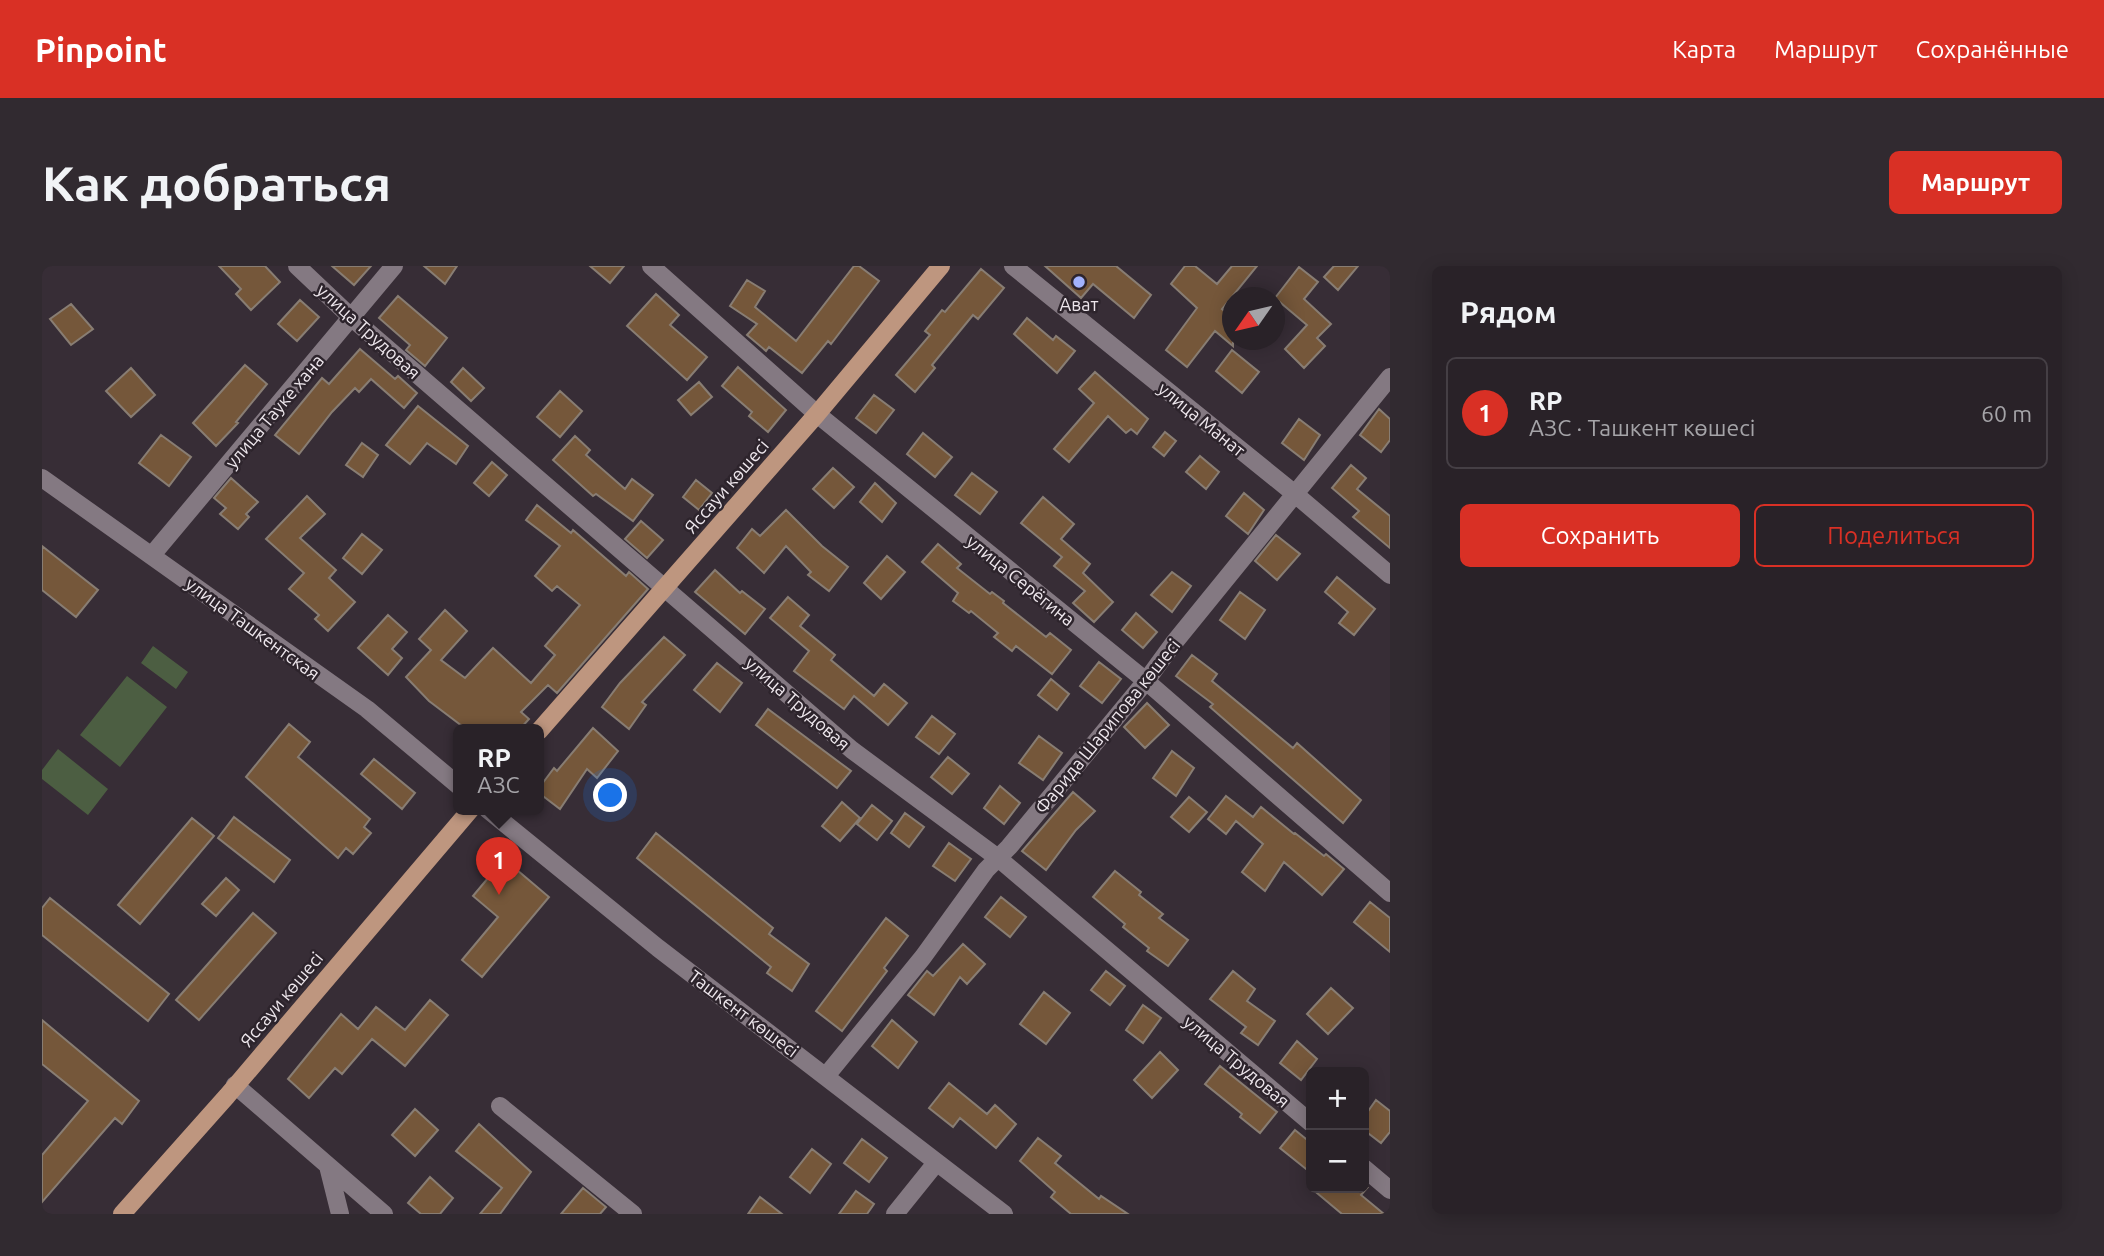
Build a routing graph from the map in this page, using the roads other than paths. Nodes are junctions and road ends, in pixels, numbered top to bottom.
1 (297, 266) edge
2 (394, 266) edge
3 (652, 266) edge
4 (941, 266) edge
5 (1013, 266) edge
6 (352, 318) junction
7 (1390, 377) edge
8 (817, 414) junction
9 (42, 478) edge
10 (1294, 494) junction
11 (152, 555) junction
12 (1390, 575) edge
13 (664, 588) junction
14 (1146, 681) junction
15 (544, 725) edge
16 (453, 781) edge
17 (466, 815) edge
18 (494, 815) edge
19 (998, 858) junction
20 (1390, 894) edge
21 (827, 1076) junction
22 (235, 1085) junction
23 (500, 1105) dead end
24 (1306, 1120) edge
25 (936, 1163) junction
26 (328, 1166) junction
27 (1369, 1172) edge
28 (1390, 1190) edge
29 (122, 1214) edge
30 (340, 1214) edge
31 (384, 1214) edge
32 (633, 1214) edge
33 (895, 1214) edge
34 (1004, 1214) edge

1 - 6 street, улица Трудовая
2 - 6 street, улица Тауке хана
3 - 8 street, улица Серёгина
4 - 8 main road, Яссауи көшесі
5 - 10 street, улица Манат
6 - 11 street, улица Тауке хана
6 - 13 street, улица Трудовая
7 - 10 street, Фарида Шарипова көшесі
8 - 13 main road, Яссауи көшесі
8 - 14 street, улица Серёгина
9 - 11 street, улица Ташкентская
10 - 12 street, улица Манат
10 - 14 street, Фарида Шарипова көшесі
11 - 16 street, улица Ташкентская
13 - 15 main road, Яссауи көшесі
13 - 19 street, улица Трудовая
14 - 19 street, Фарида Шарипова көшесі
14 - 20 street, улица Серёгина
17 - 22 main road, Яссауи көшесі
18 - 21 street, Ташкент көшесі
19 - 21 street, Фарида Шарипова көшесі
19 - 24 street, улица Трудовая
21 - 25 street, Ташкент көшесі
22 - 26 street
22 - 29 main road, Яссауи көшесі
23 - 32 street
25 - 33 street
25 - 34 street, Ташкент көшесі
26 - 30 street
26 - 31 street
27 - 28 street

